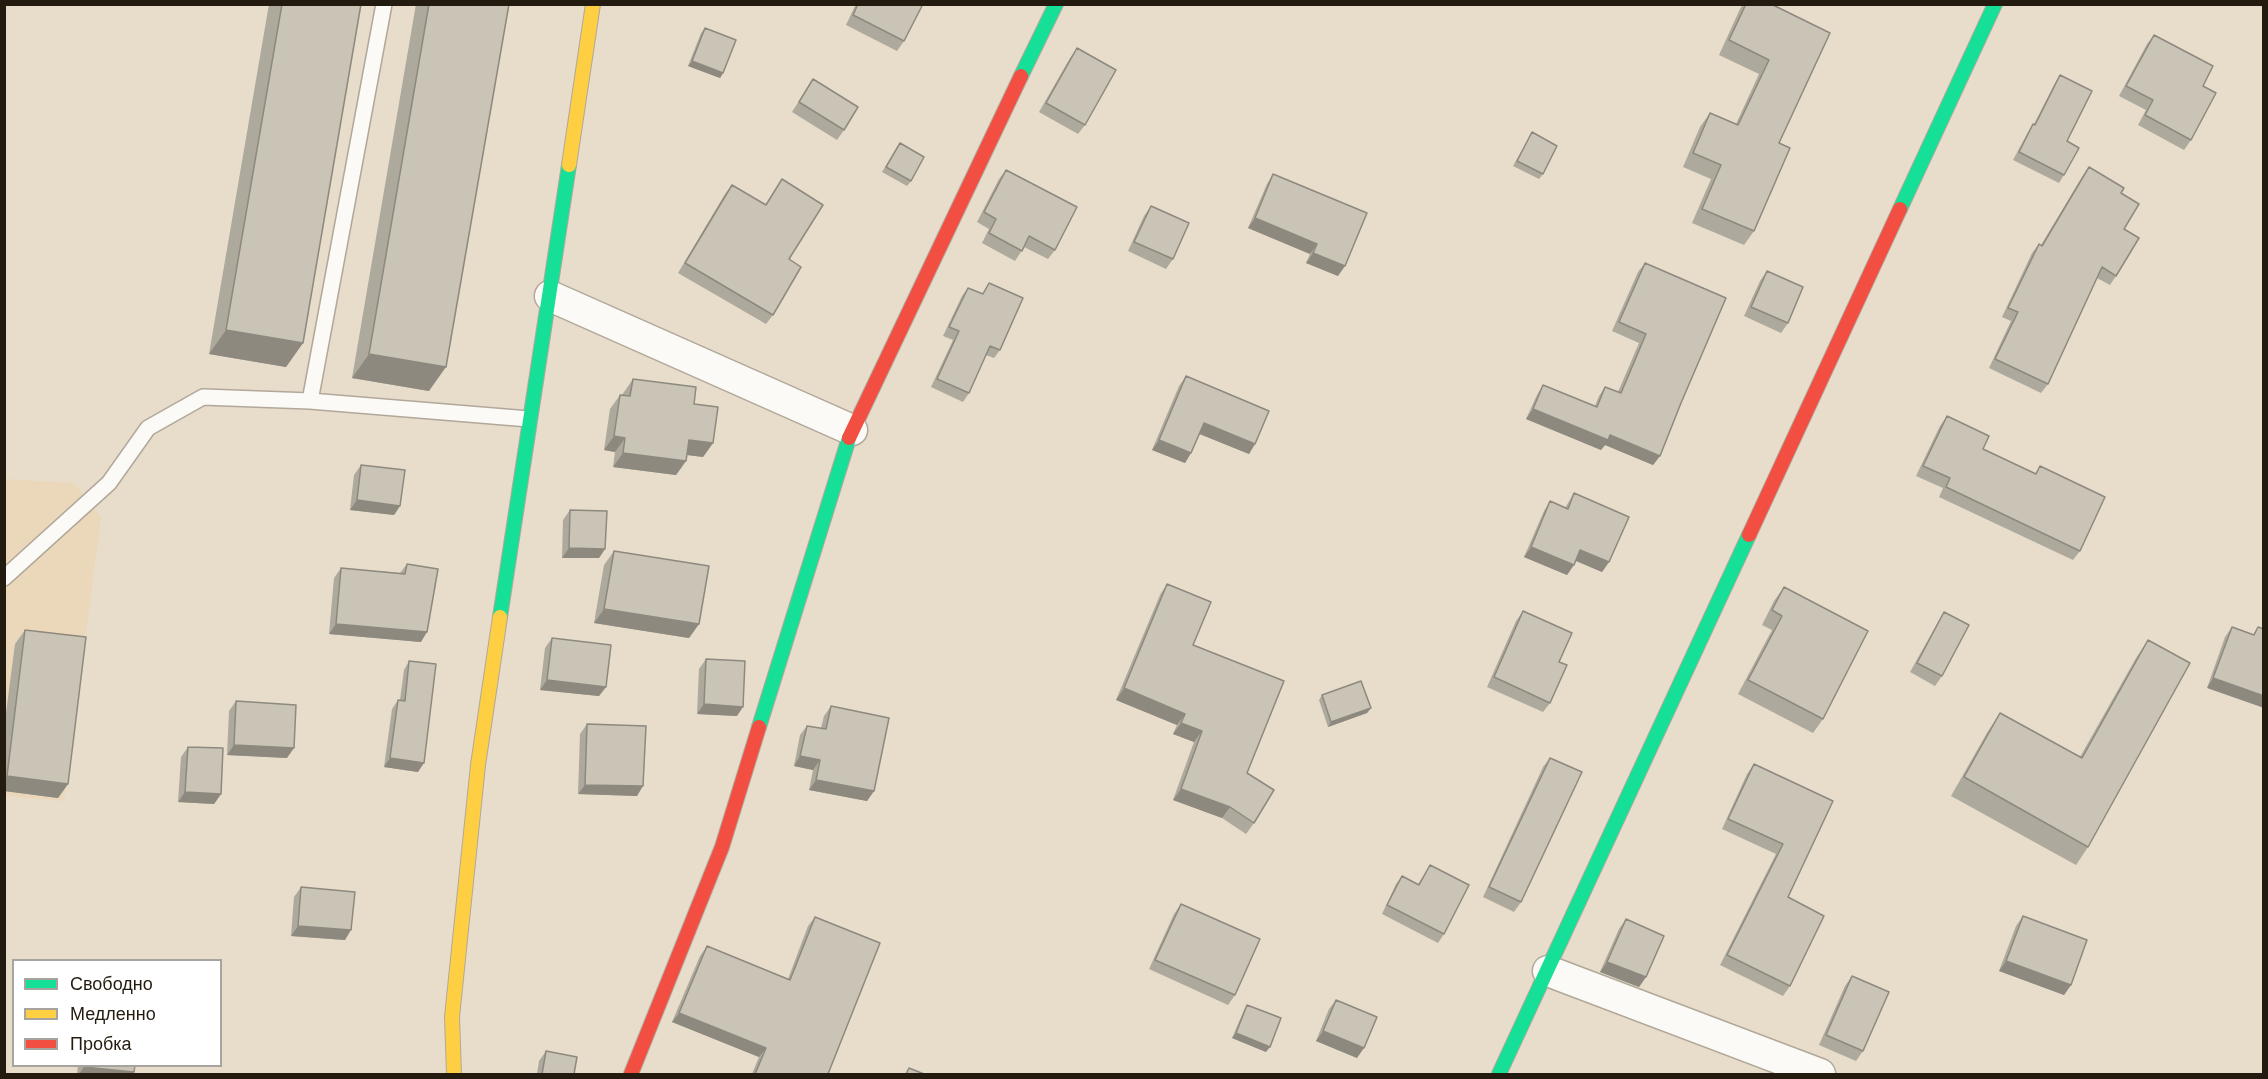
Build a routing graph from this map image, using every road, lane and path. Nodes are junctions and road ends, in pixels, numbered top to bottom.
1 (384, 4) edge
2 (593, 4) edge
3 (1056, 4) edge
4 (1995, 4) edge
5 (550, 296) junction
6 (310, 401) junction
7 (529, 419) junction
8 (852, 430) junction
9 (4, 578) edge
10 (1548, 970) junction
11 (454, 1074) edge
12 (631, 1074) edge
13 (1499, 1074) edge
14 (1820, 1074) edge

1 - 6 lane
2 - 5 street
3 - 8 street
4 - 10 street
5 - 7 street
5 - 8 street
6 - 7 lane
6 - 9 lane
7 - 11 street
8 - 12 street
10 - 13 street
10 - 14 street

